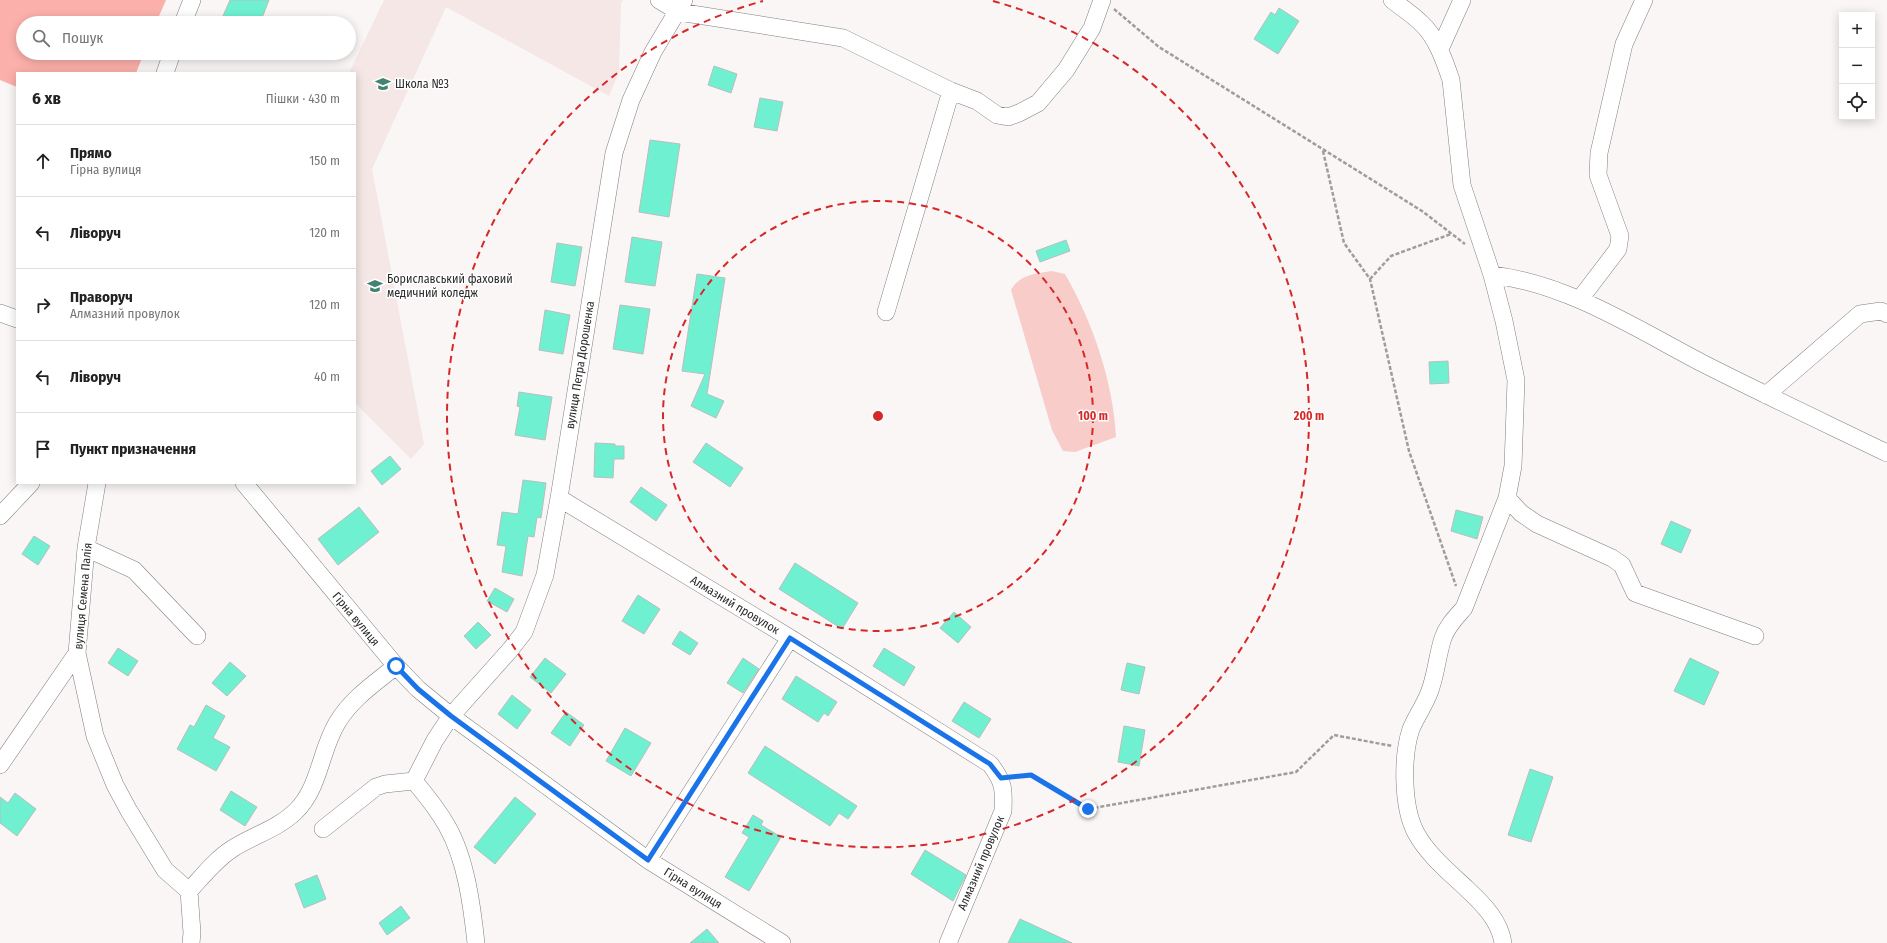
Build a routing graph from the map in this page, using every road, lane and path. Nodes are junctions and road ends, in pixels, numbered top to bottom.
1 (192, 0) edge
2 (659, 0) edge
3 (1102, 0) edge
4 (1392, 0) edge
5 (1462, 0) edge
6 (1644, 0) edge
7 (682, 6) edge
8 (186, 16) edge
9 (1440, 49) junction
10 (170, 60) edge
11 (165, 72) edge
12 (951, 92) junction
13 (1323, 151) junction
14 (1451, 234) junction
15 (1467, 245) dead end
16 (1492, 275) junction
17 (1370, 279) junction
18 (1580, 300) junction
19 (886, 312) dead end
20 (0, 313) edge
21 (1887, 314) edge
22 (16, 319) edge
23 (1766, 396) junction
24 (1887, 453) edge
25 (30, 484) edge
26 (97, 484) edge
27 (245, 484) edge
28 (559, 498) junction
29 (1507, 498) junction
30 (0, 516) edge
31 (86, 548) junction
32 (1464, 608) junction
33 (197, 636) dead end
34 (1755, 636) dead end
35 (790, 638) junction
36 (77, 653) junction
37 (396, 666) junction
38 (451, 716) junction
39 (1406, 748) junction
40 (0, 765) edge
41 (1001, 778) junction
42 (414, 781) junction
43 (323, 829) dead end
44 (648, 860) junction
45 (188, 891) junction
46 (191, 943) edge
47 (476, 943) edge
48 (782, 943) edge
49 (948, 943) edge
50 (1503, 943) edge

1 - 8 street
2 - 7 street
3 - 12 street
3 - 13 path
4 - 9 street
5 - 9 street
6 - 18 street
7 - 12 street
7 - 28 street, вулиця Петра Дорошенка
9 - 16 street
10 - 11 street
12 - 19 street
13 - 14 path
13 - 17 path
14 - 15 path
14 - 17 path
16 - 18 street
16 - 29 street
17 - 32 path
18 - 23 street
20 - 22 street
21 - 23 street
23 - 24 street
25 - 30 street
26 - 31 street, вулиця Семена Палія
27 - 37 street, Гірна вулиця
28 - 35 street, Алмазний провулок
28 - 38 street, вулиця Петра Дорошенка
29 - 32 street
29 - 34 street
31 - 33 street
31 - 36 street, вулиця Семена Палія
32 - 39 street
35 - 41 street, Алмазний провулок
35 - 44 street
36 - 40 street
36 - 45 street, вулиця Семена Палія
37 - 38 street, Гірна вулиця
37 - 45 street
38 - 42 street, вулиця Петра Дорошенка
38 - 44 street, Гірна вулиця
39 - 41 path
39 - 50 street
41 - 49 street, Алмазний провулок
42 - 43 street
42 - 47 street
44 - 48 street, Гірна вулиця
45 - 46 street

